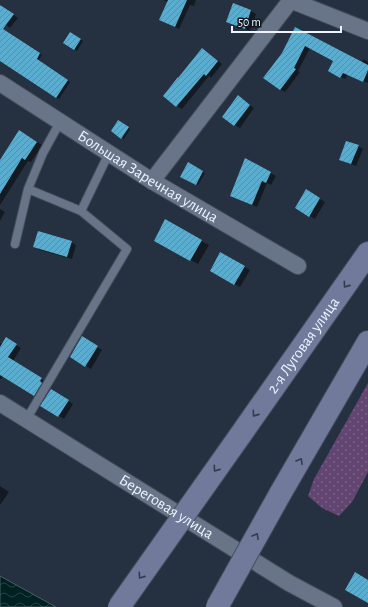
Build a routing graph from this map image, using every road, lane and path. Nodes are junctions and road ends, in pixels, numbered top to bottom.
1 (291, 0) edge
2 (368, 32) edge
3 (0, 82) edge
4 (60, 122) junction
5 (109, 153) junction
6 (152, 181) junction
7 (28, 189) junction
8 (81, 211) junction
9 (15, 244) dead end
10 (368, 253) edge
11 (298, 266) dead end
12 (368, 342) edge
13 (0, 403) edge
14 (26, 420) junction
15 (119, 607) edge
16 (217, 607) edge
17 (334, 607) edge

1 - 2 street
1 - 6 street
3 - 4 street, Большая Заречная улица
4 - 5 street, Большая Заречная улица
4 - 7 lane
5 - 6 street, Большая Заречная улица
5 - 8 lane
6 - 11 street, Большая Заречная улица
7 - 8 lane
7 - 9 lane
8 - 14 lane
10 -> 15 main road, 2-я Луговая улица, bridge
16 -> 12 main road, bridge
13 - 14 street, Береговая улица
14 - 17 street, Береговая улица

